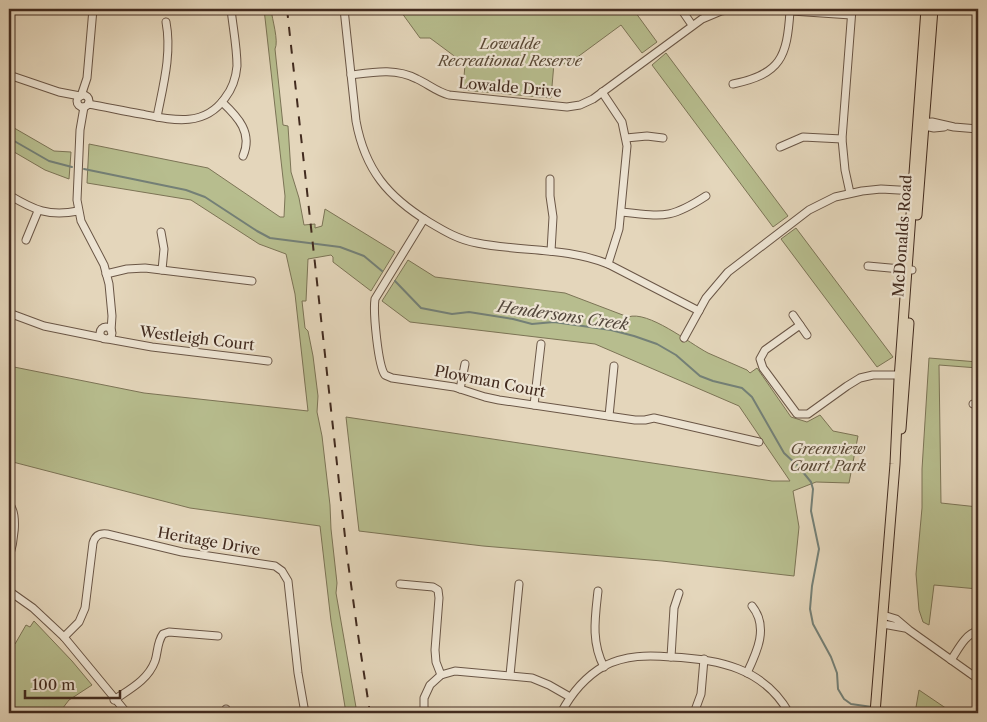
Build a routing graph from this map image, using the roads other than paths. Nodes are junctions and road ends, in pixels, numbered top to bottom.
1 (93, 9) edge
2 (231, 9) edge
3 (344, 9) edge
4 (681, 9) edge
5 (734, 9) edge
6 (762, 9) edge
7 (926, 9) edge
8 (933, 9) edge
9 (790, 11) junction
10 (852, 12) edge
11 (166, 22) dead end
12 (692, 25) junction
13 (9, 75) edge
14 (351, 75) junction
15 (733, 84) dead end
16 (602, 92) junction
17 (82, 101) junction
18 (222, 102) junction
19 (157, 117) junction
20 (922, 124) junction
21 (978, 129) edge
22 (626, 138) junction
23 (663, 138) dead end
24 (842, 138) junction
25 (780, 147) dead end
26 (243, 156) dead end
27 (550, 179) dead end
28 (916, 191) junction
29 (850, 192) junction
30 (9, 195) edge
31 (706, 196) dead end
32 (38, 211) junction
33 (78, 211) junction
34 (621, 212) junction
35 (424, 219) junction
36 (161, 232) dead end
37 (26, 240) dead end
38 (551, 251) junction
39 (608, 264) junction
40 (868, 266) dead end
41 (162, 270) junction
42 (910, 270) junction
43 (106, 274) junction
44 (252, 280) dead end
45 (699, 311) junction
46 (9, 313) edge
47 (793, 315) dead end
48 (800, 325) junction
49 (106, 333) junction
50 (807, 335) dead end
51 (684, 338) dead end
52 (541, 344) dead end
53 (268, 361) dead end
54 (464, 364) dead end
55 (614, 366) dead end
56 (901, 377) junction
57 (460, 388) junction
58 (534, 405) junction
59 (609, 416) junction
60 (759, 442) dead end
61 (9, 504) edge
62 (9, 558) edge
63 (400, 584) dead end
64 (519, 584) dead end
65 (9, 591) edge
66 (598, 591) dead end
67 (679, 593) dead end
68 (752, 606) dead end
69 (883, 620) junction
70 (970, 623) dead end
71 (976, 631) edge
72 (218, 636) dead end
73 (64, 637) junction
74 (671, 657) junction
75 (704, 659) junction
76 (951, 660) junction
77 (604, 667) junction
78 (748, 673) junction
79 (442, 675) junction
80 (510, 675) junction
81 (978, 679) edge
82 (570, 697) junction
83 (114, 700) junction
84 (875, 712) edge
85 (124, 713) edge
86 (306, 713) edge
87 (424, 713) edge
88 (562, 713) edge
89 (694, 713) edge
90 (788, 713) edge

1 - 17 street
2 - 18 street
3 - 14 street
4 - 12 street
5 - 12 street, Lowalde Drive
6 - 9 street
7 - 20 main road, McDonalds Road
8 - 20 main road, McDonalds Road
9 - 10 street
9 - 15 street
10 - 24 street
11 - 19 street
12 - 16 street, Lowalde Drive
13 - 17 street
14 - 16 street, Lowalde Drive
14 - 35 street
16 - 22 street
17 - 19 street
17 - 33 street
18 - 19 street
18 - 26 street
20 - 21 street
20 - 28 main road, McDonalds Road
22 - 23 street
22 - 34 street
24 - 25 street
24 - 29 street
27 - 38 street
28 - 29 street
28 - 42 main road, McDonalds Road
29 - 45 street
30 - 32 street
31 - 34 street
32 - 33 street
32 - 37 street
33 - 43 street
34 - 39 street
35 - 38 street
35 - 57 street, Plowman Court
36 - 41 street
38 - 39 street
39 - 45 street
40 - 42 street
41 - 43 street
41 - 44 street
42 - 56 main road, McDonalds Road
43 - 49 street
45 - 51 street
46 - 49 street
47 - 48 street
48 - 50 street
48 - 56 street
49 - 53 street, Westleigh Court
52 - 58 street
54 - 57 street
55 - 59 street
56 - 69 main road, McDonalds Road
57 - 58 street, Plowman Court
58 - 59 street, Plowman Court
59 - 60 street, Plowman Court
61 - 62 street
63 - 79 street
64 - 80 street
65 - 73 street
66 - 77 street
67 - 74 street
68 - 78 street
69 - 76 street
69 - 84 main road, McDonalds Road
70 - 71 street
71 - 76 street
72 - 83 street
73 - 83 street
73 - 86 street, Heritage Drive
74 - 75 street
74 - 77 street
75 - 78 street
75 - 89 street
76 - 81 street
77 - 82 street
78 - 90 street
79 - 80 street
79 - 87 street
80 - 82 street
82 - 88 street
83 - 85 street

